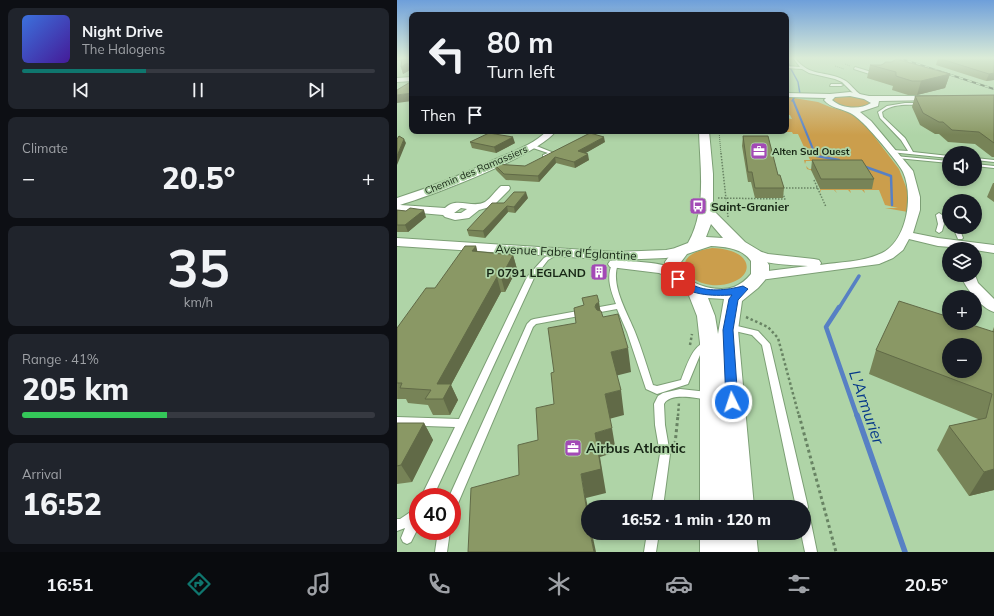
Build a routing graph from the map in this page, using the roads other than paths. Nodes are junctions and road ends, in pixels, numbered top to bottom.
1 (844, 84) edge
2 (831, 85) dead end
3 (841, 85) dead end
4 (848, 88) junction
5 (842, 94) junction
6 (789, 95) edge
7 (859, 95) junction
8 (941, 97) edge
9 (829, 99) junction
10 (872, 100) junction
11 (923, 104) edge
12 (846, 108) junction
13 (864, 108) junction
14 (868, 122) junction
15 (548, 134) edge
16 (704, 134) edge
17 (532, 146) junction
18 (911, 153) junction
19 (894, 154) junction
20 (942, 156) edge
21 (540, 159) edge
22 (982, 160) edge
23 (942, 161) edge
24 (994, 161) edge
25 (982, 166) edge
26 (994, 167) edge
27 (505, 188) dead end
28 (397, 202) edge
29 (397, 208) edge
30 (707, 212) junction
31 (939, 215) dead end
32 (941, 224) joint
33 (939, 231) dead end
34 (906, 235) junction
35 (397, 242) edge
36 (942, 242) edge
37 (982, 247) edge
38 (474, 248) junction
39 (688, 248) junction
40 (746, 249) junction
41 (994, 249) edge
42 (559, 252) junction
43 (546, 259) junction
44 (615, 264) junction
45 (837, 266) junction
46 (675, 275) junction
47 (751, 282) junction
48 (970, 282) edge
49 (696, 290) junction
50 (620, 306) junction
51 (994, 307) edge
52 (739, 324) junction
53 (629, 325) junction
54 (618, 328) edge
55 (697, 341) junction
56 (711, 397) junction
57 (397, 421) edge
58 (462, 423) junction
59 (431, 488) edge
60 (459, 488) edge
61 (658, 500) edge
62 (714, 500) edge
63 (740, 500) edge
64 (800, 500) edge
65 (409, 519) edge
66 (398, 526) edge
67 (409, 534) edge
68 (407, 538) dead end
69 (443, 540) edge
70 (652, 540) edge
71 (714, 540) edge
72 (742, 540) edge
73 (809, 540) edge
74 (441, 552) edge
75 (650, 552) edge
76 (715, 552) edge
77 (743, 552) edge
78 (811, 552) edge

1 - 4 lane
2 - 3 lane
4 - 5 lane
4 - 7 lane
5 - 7 street
5 - 9 street
6 - 9 street
7 - 10 street
8 - 10 street
9 - 12 street
10 - 13 street
11 - 18 lane
12 - 13 street
12 - 14 street
13 - 14 street
14 - 19 street
15 - 17 street, Chemin des Ramassiers
16 - 30 street
17 - 21 lane
17 - 28 street, Chemin des Ramassiers
18 - 19 lane
18 - 20 lane
19 - 23 lane
19 - 34 street
22 - 24 lane
25 - 26 lane
27 - 29 street
30 - 39 street
30 - 40 street
31 - 32 lane
32 - 33 lane
34 - 36 street
34 - 45 street
35 - 38 street, Avenue Fabre d'Églantine
37 - 41 street
38 - 42 street, Avenue Fabre d'Églantine
38 - 43 street, Avenue Fabre d'Églantine
39 - 40 street
39 - 42 street, Avenue Fabre d'Églantine
39 - 46 street
40 - 45 street
40 - 47 street
42 - 43 lane
43 - 44 street, Avenue Fabre d'Églantine
43 - 58 lane
44 - 46 street, Avenue Fabre d'Églantine
44 - 50 lane
45 - 47 street
46 - 49 street
47 - 49 street
47 - 52 street
48 - 51 street
49 - 55 street
50 - 53 lane
50 - 60 lane
52 - 63 street
52 - 64 lane
53 - 54 lane
53 - 55 lane
55 - 56 street
56 - 61 lane
56 - 62 street
57 - 58 lane
58 - 59 lane
65 - 66 lane
67 - 68 lane
69 - 74 lane
70 - 75 lane
71 - 76 street
72 - 77 street
73 - 78 lane

